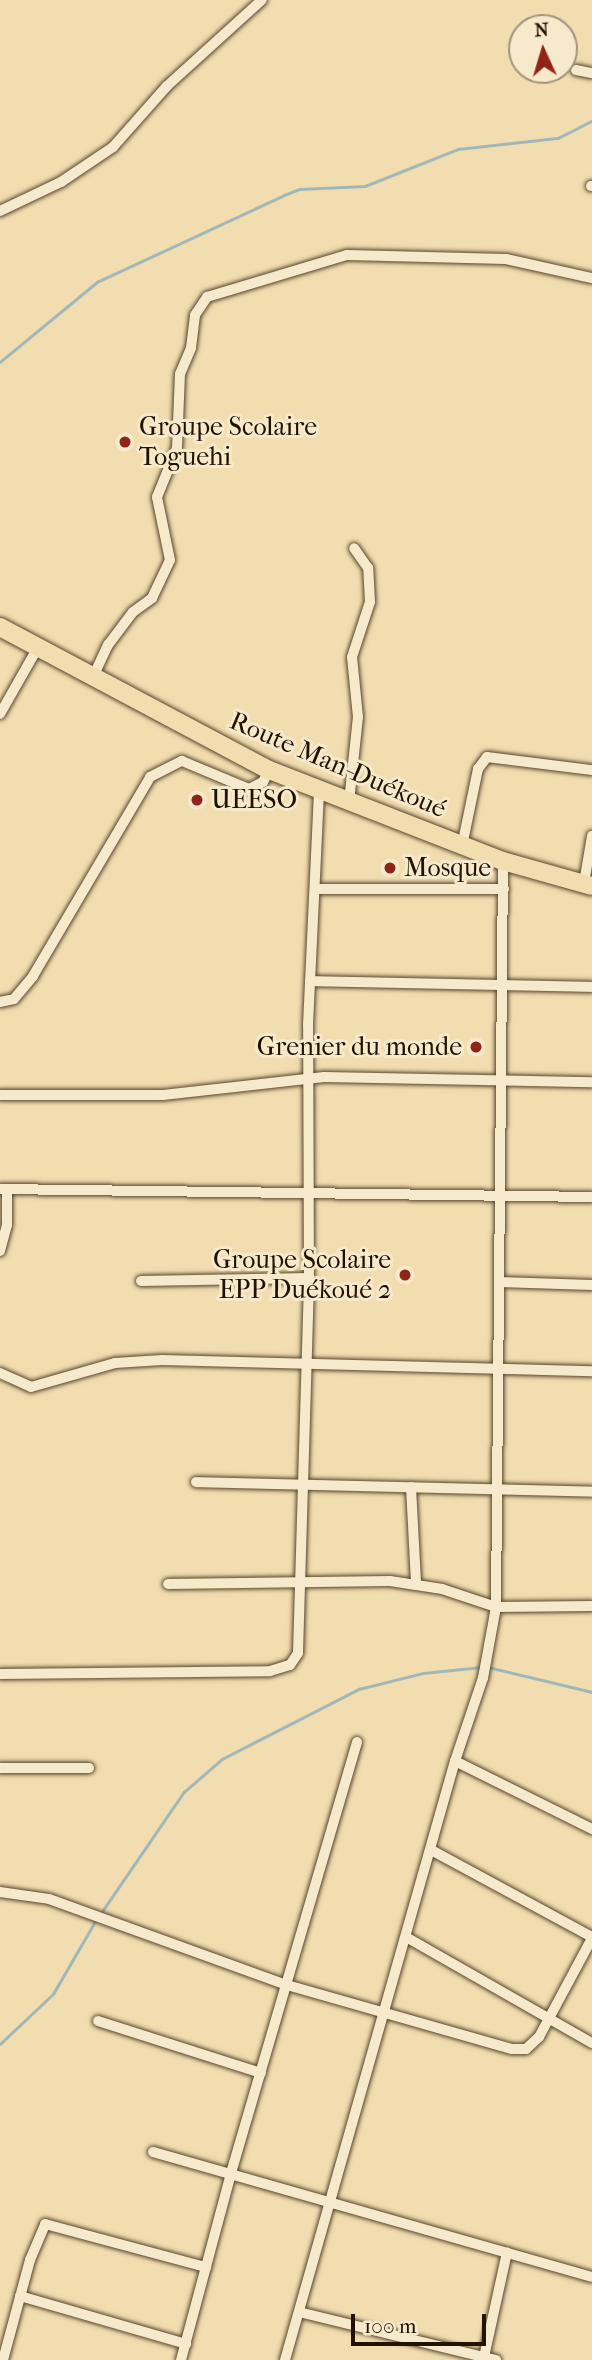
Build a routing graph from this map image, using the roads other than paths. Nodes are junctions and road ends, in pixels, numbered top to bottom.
1 (262, 0) edge
2 (0, 211) edge
3 (592, 278) edge
4 (354, 548) dead end
5 (0, 628) edge
6 (37, 649) junction
7 (92, 679) junction
8 (0, 714) edge
9 (269, 770) junction
10 (592, 770) edge
11 (319, 790) junction
12 (349, 802) junction
13 (592, 835) edge
14 (462, 846) junction
15 (503, 861) junction
16 (588, 885) edge
17 (504, 889) junction
18 (316, 890) junction
19 (310, 981) junction
20 (501, 986) junction
21 (592, 987) edge
22 (0, 1002) edge
23 (307, 1078) junction
24 (499, 1082) junction
25 (592, 1082) edge
26 (0, 1095) edge
27 (3, 1189) edge
28 (308, 1195) junction
29 (498, 1196) junction
30 (592, 1197) edge
31 (0, 1251) edge
32 (309, 1278) junction
33 (141, 1281) dead end
34 (499, 1282) junction
35 (592, 1285) edge
36 (307, 1365) junction
37 (499, 1368) junction
38 (592, 1371) edge
39 (0, 1373) edge
40 (196, 1482) dead end
41 (304, 1485) junction
42 (411, 1487) junction
43 (497, 1489) junction
44 (592, 1492) edge
45 (168, 1584) dead end
46 (303, 1584) junction
47 (416, 1584) junction
48 (592, 1606) edge
49 (496, 1608) junction
50 (0, 1674) edge
51 (357, 1742) dead end
52 (455, 1761) junction
53 (0, 1768) edge
54 (89, 1768) dead end
55 (592, 1829) edge
56 (433, 1851) junction
57 (0, 1892) edge
58 (406, 1937) junction
59 (592, 1938) edge
60 (287, 1985) junction
61 (382, 2015) junction
62 (548, 2020) junction
63 (98, 2021) dead end
64 (592, 2043) edge
65 (261, 2073) junction
66 (153, 2152) dead end
67 (231, 2173) junction
68 (329, 2202) junction
69 (507, 2252) junction
70 (206, 2267) junction
71 (592, 2277) edge
72 (20, 2296) junction
73 (299, 2312) junction
74 (186, 2344) junction
75 (484, 2357) junction
76 (4, 2360) edge
77 (181, 2360) edge
78 (285, 2360) edge
79 (496, 2360) edge

1 - 2 street
3 - 7 street
4 - 12 street
5 - 6 main road, Route Man-Duékoué
6 - 7 main road, Route Man-Duékoué
6 - 8 street
7 - 9 main road, Route Man-Duékoué
9 - 11 main road, Route Man-Duékoué
9 - 22 street
10 - 14 street
11 - 12 main road, Route Man-Duékoué
11 - 18 street
12 - 14 main road, Route Man-Duékoué
13 - 16 street
14 - 15 main road, Route Man-Duékoué
15 - 16 main road, Route Man-Duékoué
15 - 17 street
17 - 18 street
17 - 20 street
18 - 19 street
19 - 20 street
19 - 23 street
20 - 21 street
20 - 24 street
23 - 24 street
23 - 26 street
23 - 28 street
24 - 25 street
24 - 29 street
27 - 28 street
27 - 31 street
28 - 29 street
28 - 32 street
29 - 30 street
29 - 34 street
32 - 33 street
32 - 36 street
34 - 35 street
34 - 37 street
36 - 37 street
36 - 39 street
36 - 41 street
37 - 38 street
37 - 43 street
40 - 41 street
41 - 42 street
41 - 46 street
42 - 43 street
42 - 47 street
43 - 44 street
43 - 49 street
45 - 46 street
46 - 47 street
46 - 50 street
47 - 49 street
48 - 49 street
49 - 52 street
51 - 60 street
52 - 55 street
52 - 56 street
53 - 54 street
56 - 58 street
56 - 59 street
57 - 60 street
58 - 61 street
58 - 62 street
59 - 62 street
60 - 61 street
60 - 65 street
61 - 62 street
61 - 68 street
62 - 64 street
63 - 65 street
65 - 67 street
66 - 67 street
67 - 68 street
67 - 70 street
68 - 69 street
68 - 73 street
69 - 71 street
69 - 75 street
70 - 72 street
70 - 74 street
72 - 74 street
72 - 76 street
73 - 75 street
73 - 78 street
74 - 77 street
75 - 79 street

